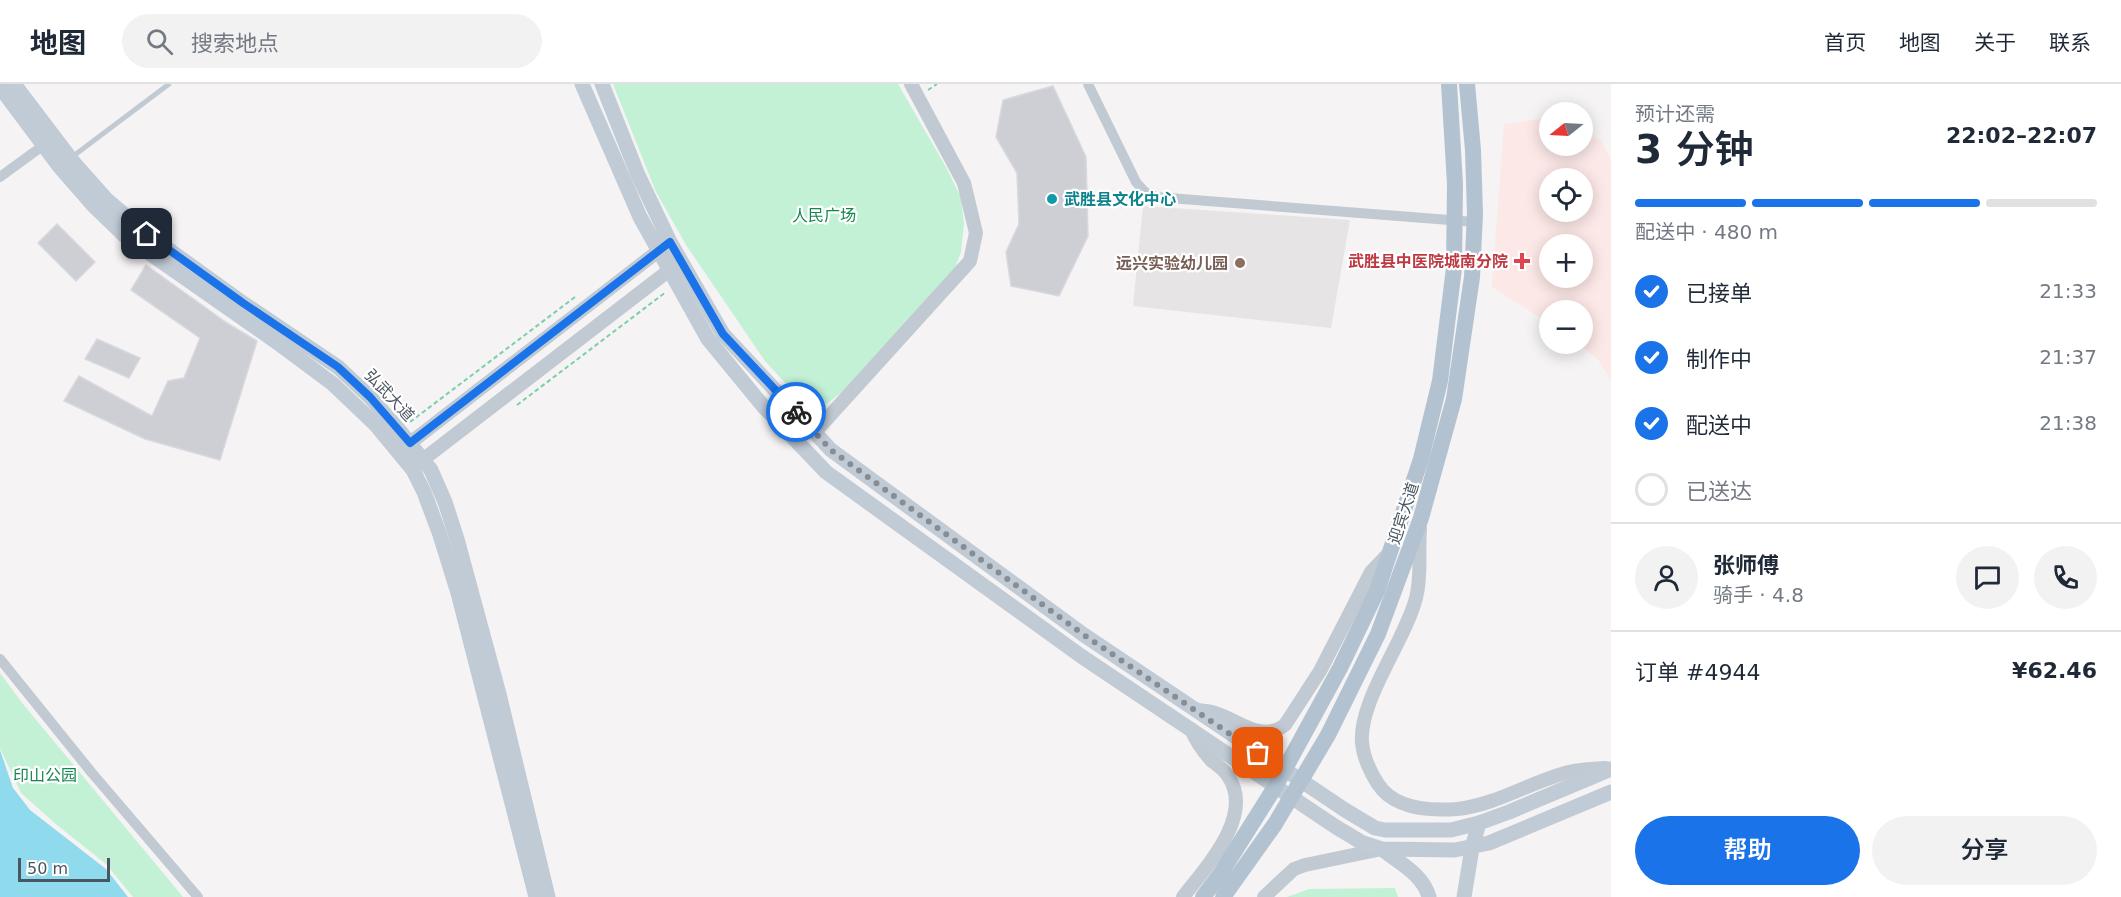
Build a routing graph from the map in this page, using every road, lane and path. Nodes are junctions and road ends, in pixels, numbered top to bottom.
1 (14, 84) edge
2 (169, 84) edge
3 (582, 84) edge
4 (602, 84) edge
5 (911, 84) edge
6 (1088, 84) edge
7 (1449, 84) edge
8 (1467, 84) edge
9 (0, 87) edge
10 (49, 141) junction
11 (71, 158) junction
12 (0, 177) edge
13 (1455, 220) junction
14 (1475, 222) junction
15 (664, 247) junction
16 (676, 266) junction
17 (677, 284) junction
18 (577, 296) dead end
19 (516, 406) dead end
20 (399, 430) junction
21 (815, 432) junction
22 (404, 447) junction
23 (417, 464) junction
24 (1421, 518) junction
25 (1390, 552) junction
26 (0, 660) edge
27 (1193, 709) junction
28 (1191, 729) junction
29 (1611, 768) edge
30 (1611, 792) edge
31 (1479, 823) junction
32 (1472, 848) junction
33 (1382, 849) junction
34 (198, 897) edge
35 (536, 897) edge
36 (548, 897) edge
37 (1183, 897) edge
38 (1203, 897) edge
39 (1223, 897) edge
40 (1264, 897) edge
41 (1429, 897) edge
42 (1464, 897) edge

1 - 10 main road, 弘武大道
2 - 11 lane
3 - 15 main road
4 - 15 main road
5 - 21 street
6 - 13 street
7 - 13 main road, 迎宾大道
8 - 14 main road, 迎宾大道
9 - 10 main road, 弘武大道
10 - 11 main road, 弘武大道
10 - 12 street
10 - 22 main road, 弘武大道
11 - 20 main road, 弘武大道
13 - 14 street
13 - 25 main road, 迎宾大道
14 - 24 main road, 迎宾大道
15 - 16 main road
15 - 22 street
16 - 17 main road
16 - 21 main road
16 - 23 street
17 - 19 path
17 - 28 main road
18 - 20 path
20 - 22 main road, 弘武大道
21 - 27 main road
22 - 23 main road, 弘武大道
23 - 35 main road, 弘武大道
23 - 36 main road, 弘武大道
24 - 29 street
24 - 39 main road, 迎宾大道
25 - 27 street
25 - 38 main road, 迎宾大道
26 - 34 street
27 - 31 main road
28 - 33 main road
28 - 37 street
29 - 31 main road
30 - 32 main road
31 - 32 main road
32 - 33 main road
32 - 42 main road
33 - 40 street
33 - 41 main road

